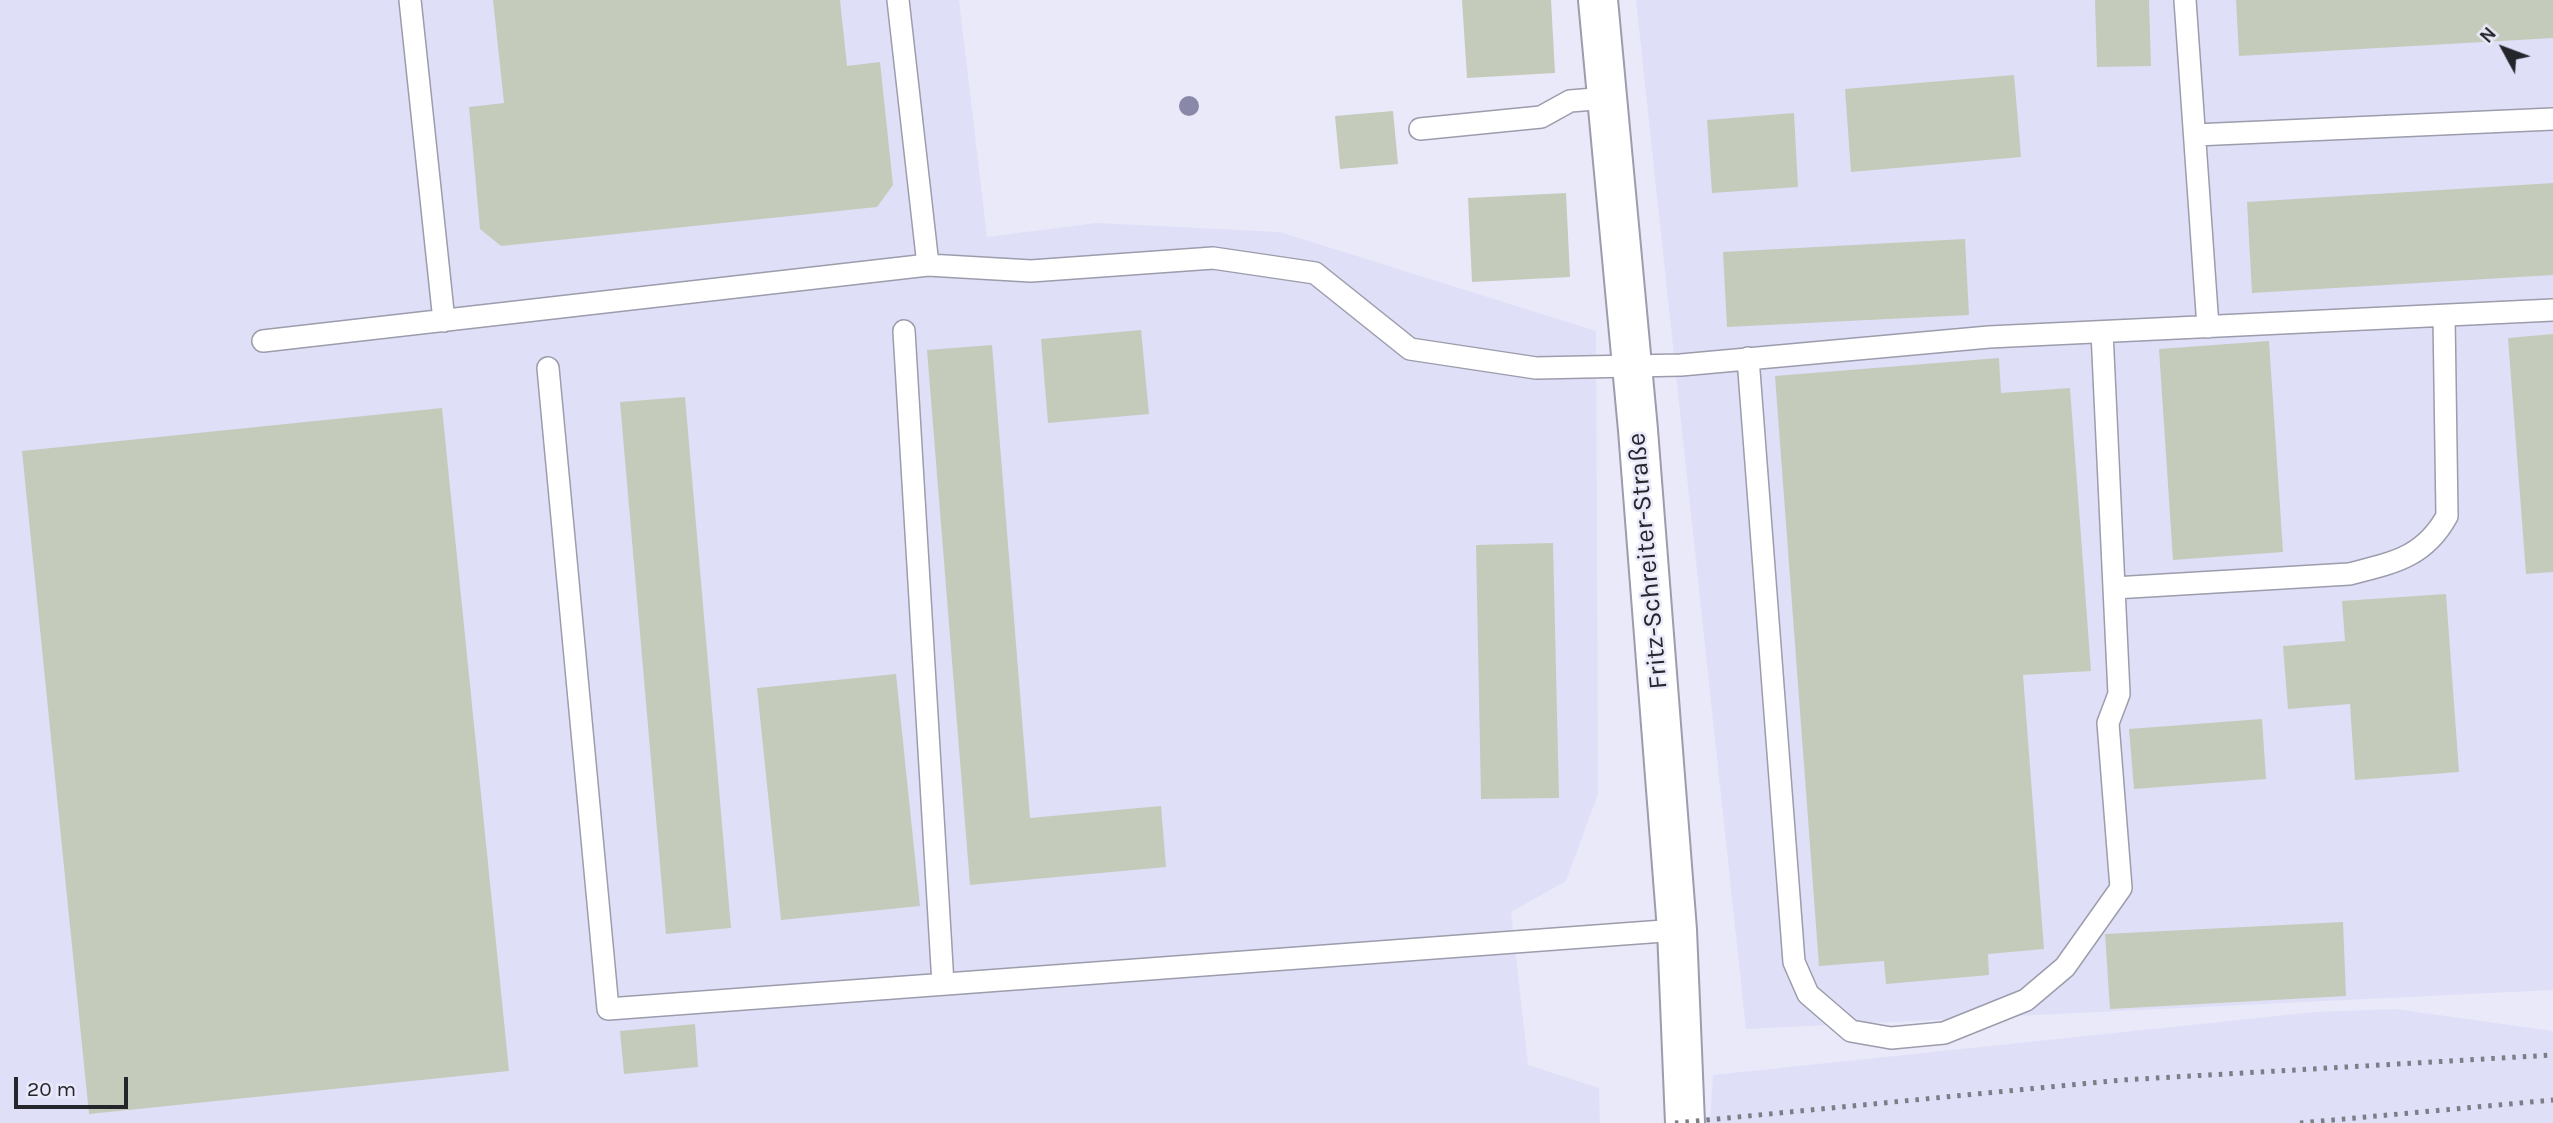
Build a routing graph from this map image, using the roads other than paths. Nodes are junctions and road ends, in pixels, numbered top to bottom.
1 (410, 0) edge
2 (898, 0) edge
3 (1598, 0) edge
4 (2185, 0) edge
5 (1607, 98) junction
6 (2553, 119) edge
7 (1420, 129) dead end
8 (2195, 135) junction
9 (928, 265) junction
10 (2553, 310) edge
11 (2444, 316) junction
12 (444, 321) junction
13 (2208, 327) junction
14 (904, 331) dead end
15 (2102, 332) junction
16 (263, 341) dead end
17 (1748, 358) junction
18 (1631, 365) junction
19 (548, 368) dead end
20 (2114, 588) junction
21 (1677, 930) junction
22 (943, 984) junction
23 (1685, 1123) edge

1 - 12 lane
2 - 9 lane
3 - 5 street, Fritz-Schreiter-Straße
4 - 8 lane
5 - 7 lane
5 - 18 street, Fritz-Schreiter-Straße
6 - 8 lane
8 - 13 lane
9 - 12 lane
9 - 18 lane
10 - 11 lane
11 - 13 lane
11 - 20 lane
12 - 16 lane
13 - 15 lane
14 - 22 lane
15 - 17 lane
15 - 20 lane
17 - 18 lane
17 - 20 lane
18 - 21 street, Fritz-Schreiter-Straße
19 - 22 lane
21 - 22 lane
21 - 23 street, Fritz-Schreiter-Straße

